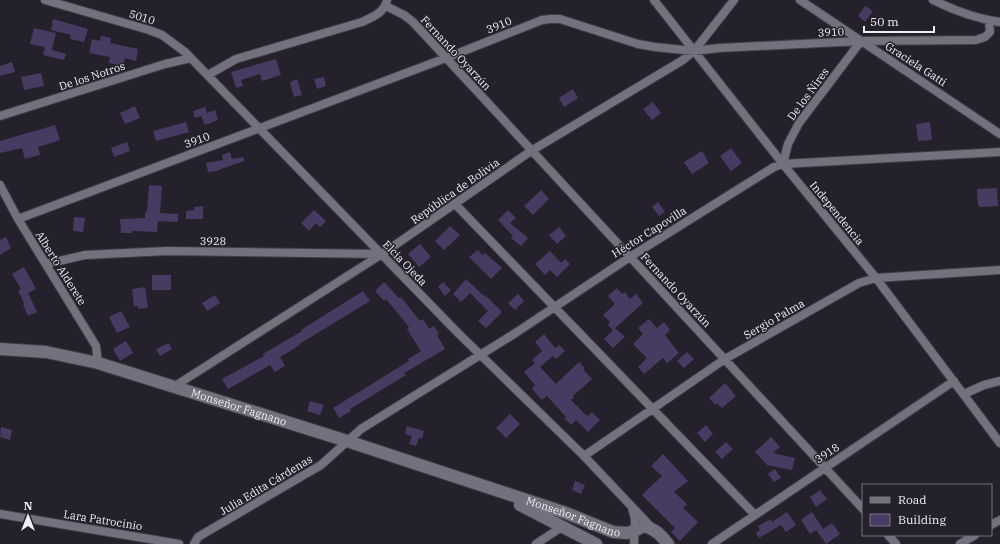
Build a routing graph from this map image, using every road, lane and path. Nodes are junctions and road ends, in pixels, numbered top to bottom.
1 (45, 0) edge
2 (654, 0) edge
3 (734, 0) edge
4 (800, 0) edge
5 (934, 0) edge
6 (387, 3) edge
7 (989, 21) junction
8 (1000, 22) edge
9 (162, 35) joint
10 (861, 41) junction
11 (694, 51) junction
12 (191, 58) junction
13 (446, 58) junction
14 (208, 75) junction
15 (0, 116) edge
16 (259, 129) junction
17 (1000, 134) edge
18 (531, 151) junction
19 (1000, 152) edge
20 (783, 164) junction
21 (0, 185) edge
22 (455, 204) junction
23 (18, 218) junction
24 (382, 254) junction
25 (630, 257) junction
26 (46, 264) junction
27 (1000, 270) edge
28 (876, 278) junction
29 (554, 307) junction
30 (0, 349) edge
31 (479, 354) junction
32 (725, 359) junction
33 (98, 363) junction
34 (954, 381) junction
35 (1000, 381) edge
36 (174, 386) junction
37 (964, 394) junction
38 (652, 409) junction
39 (347, 441) junction
40 (1000, 443) edge
41 (584, 456) junction
42 (824, 468) junction
43 (474, 483) junction
44 (632, 506) junction
45 (862, 508) edge
46 (0, 514) edge
47 (755, 515) junction
48 (563, 526) junction
49 (652, 529) junction
50 (634, 531) junction
51 (889, 536) edge
52 (973, 536) edge
53 (179, 544) edge
54 (194, 544) edge
55 (536, 544) edge
56 (596, 544) edge
57 (634, 544) edge
58 (668, 544) edge
59 (712, 544) edge
60 (896, 544) edge
61 (960, 544) edge

1 - 9 street, 5010
2 - 11 street, Independencia
3 - 11 street, República de Bolivia
4 - 10 street, Graciela Gatti
5 - 7 street
6 - 13 street, Fernando Oyarzún
6 - 14 street
7 - 8 street
7 - 10 street, 3910
9 - 12 street, Elcia Ojeda
10 - 11 street, 3910
10 - 17 street, Graciela Gatti
10 - 20 street, De los Ñires
11 - 13 street, 3910
11 - 18 street, República de Bolivia
11 - 20 street, Independencia
12 - 14 street, Elcia Ojeda
12 - 15 street, De los Notros
13 - 16 street, 3910
13 - 18 street, Fernando Oyarzún
14 - 16 street, Elcia Ojeda
16 - 23 street, 3910
16 - 24 street, Elcia Ojeda
18 - 22 street, República de Bolivia
18 - 25 street, Fernando Oyarzún
19 - 20 street, Héctor Capovilla
20 - 25 street, Héctor Capovilla
20 - 28 street, Independencia
21 - 23 street, Alberto Alderete
22 - 24 street, República de Bolivia
22 - 29 street
23 - 26 street, Alberto Alderete
24 - 26 street, 3928
24 - 31 street, Elcia Ojeda
24 - 36 street, República de Bolivia
25 - 29 street, Héctor Capovilla
25 - 32 street, Fernando Oyarzún
26 - 33 street, Alberto Alderete
27 - 28 street, Sergio Palma
28 - 32 street, Sergio Palma
28 - 34 street, Independencia
29 - 31 street, Héctor Capovilla
29 - 38 street
30 - 33 street, Monseñor Fagnano
31 - 39 street, Héctor Capovilla
31 - 41 street, Elcia Ojeda
32 - 38 street, Sergio Palma
32 - 42 street, Fernando Oyarzún
33 - 36 street, Monseñor Fagnano
34 - 37 street, Independencia
34 - 42 street, 3918
35 - 37 street
36 - 39 street, Monseñor Fagnano
37 - 40 street, Independencia
38 - 41 street, Sergio Palma
38 - 47 street
39 - 43 street, Monseñor Fagnano
39 - 54 street, Julia Edita Cárdenas
41 - 44 street, Elcia Ojeda
42 - 45 street, Fernando Oyarzún
42 - 47 street, 3918
43 - 48 street, Monseñor Fagnano
43 - 50 street, Monseñor Fagnano
44 - 49 street, Elcia Ojeda
44 - 50 street
46 - 53 street, Lara Patrocinio
47 - 59 street, 3918
48 - 55 street
48 - 56 street, Monseñor Fagnano
49 - 50 street, Monseñor Fagnano
49 - 58 street
50 - 57 street
51 - 60 street
52 - 61 street

